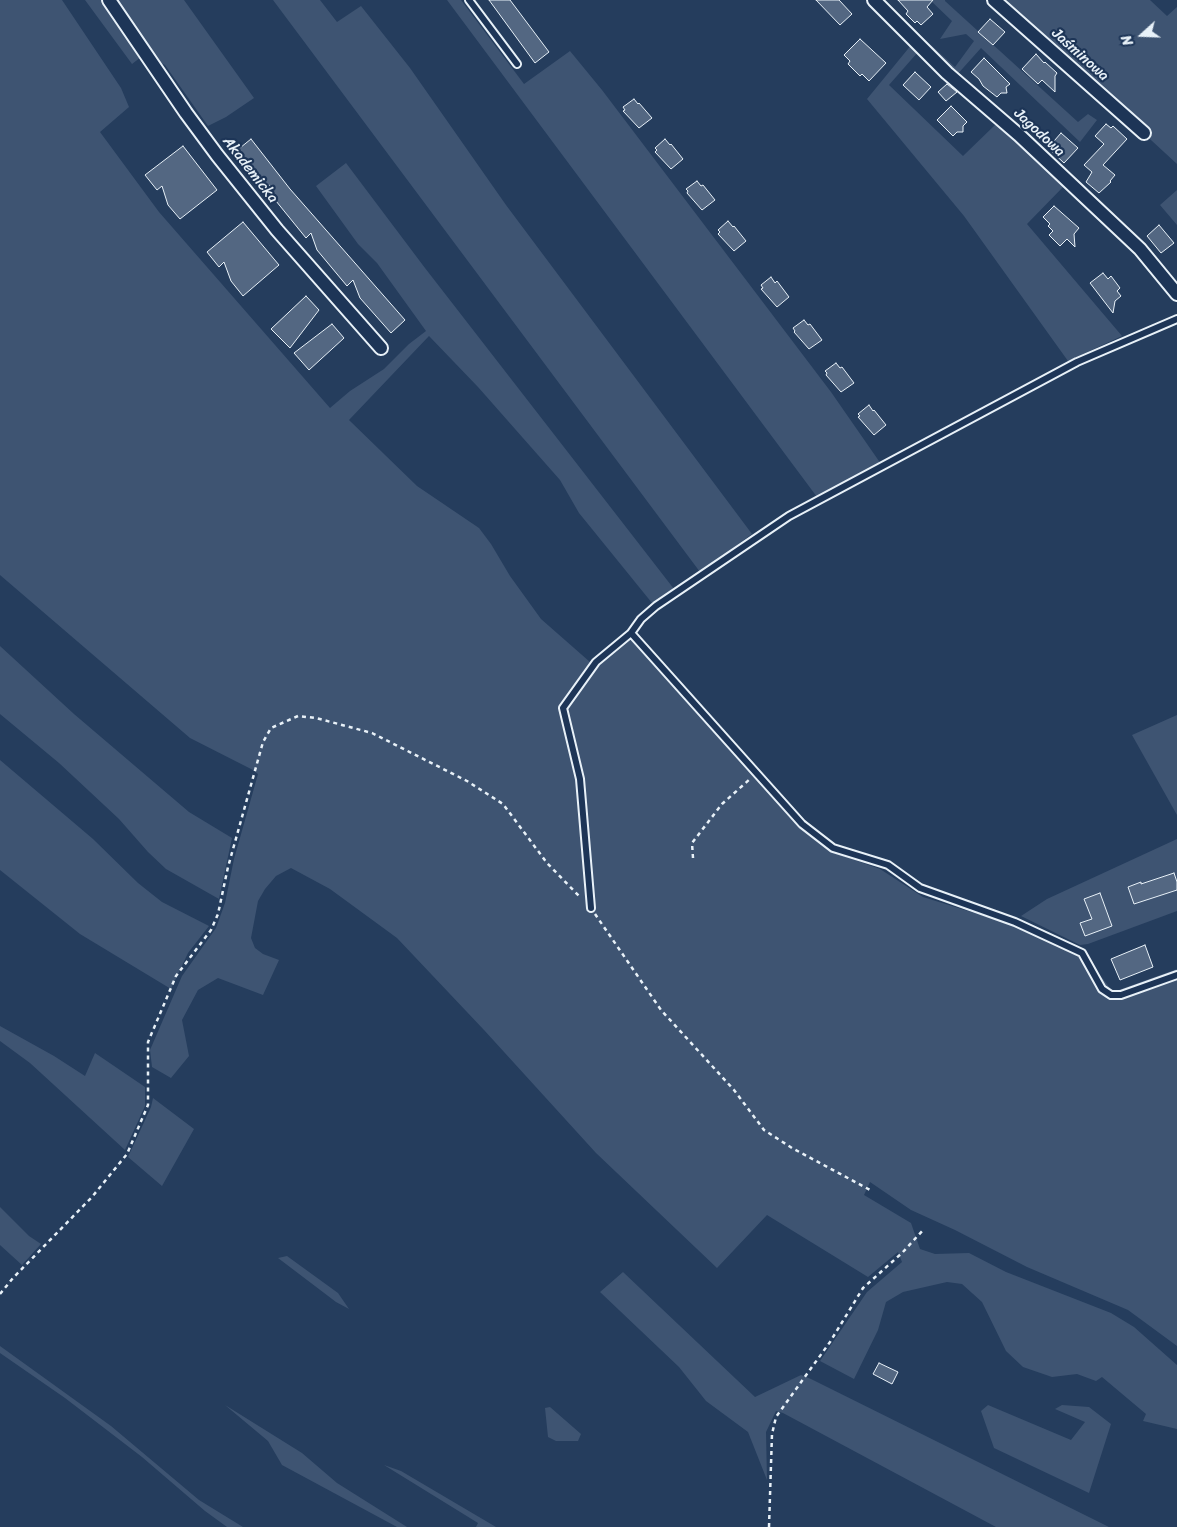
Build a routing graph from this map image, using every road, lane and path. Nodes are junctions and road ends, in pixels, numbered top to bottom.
1 (109, 0) edge
2 (470, 0) edge
3 (874, 0) edge
4 (994, 0) edge
5 (518, 64) dead end
6 (1144, 133) dead end
7 (1177, 294) edge
8 (1177, 319) edge
9 (381, 348) dead end
10 (631, 633) junction
11 (757, 774) junction
12 (693, 858) dead end
13 (591, 908) junction
14 (1177, 975) edge
15 (872, 1191) dead end
16 (924, 1229) dead end
17 (0, 1294) edge
18 (770, 1527) edge

1 - 9 street, Akademicka
2 - 5 lane
3 - 7 street, Jagodowa
4 - 6 street, Jaśminowa
8 - 10 lane
10 - 11 lane
10 - 13 lane
11 - 12 path
11 - 14 lane
13 - 15 path
13 - 17 path
16 - 18 path

